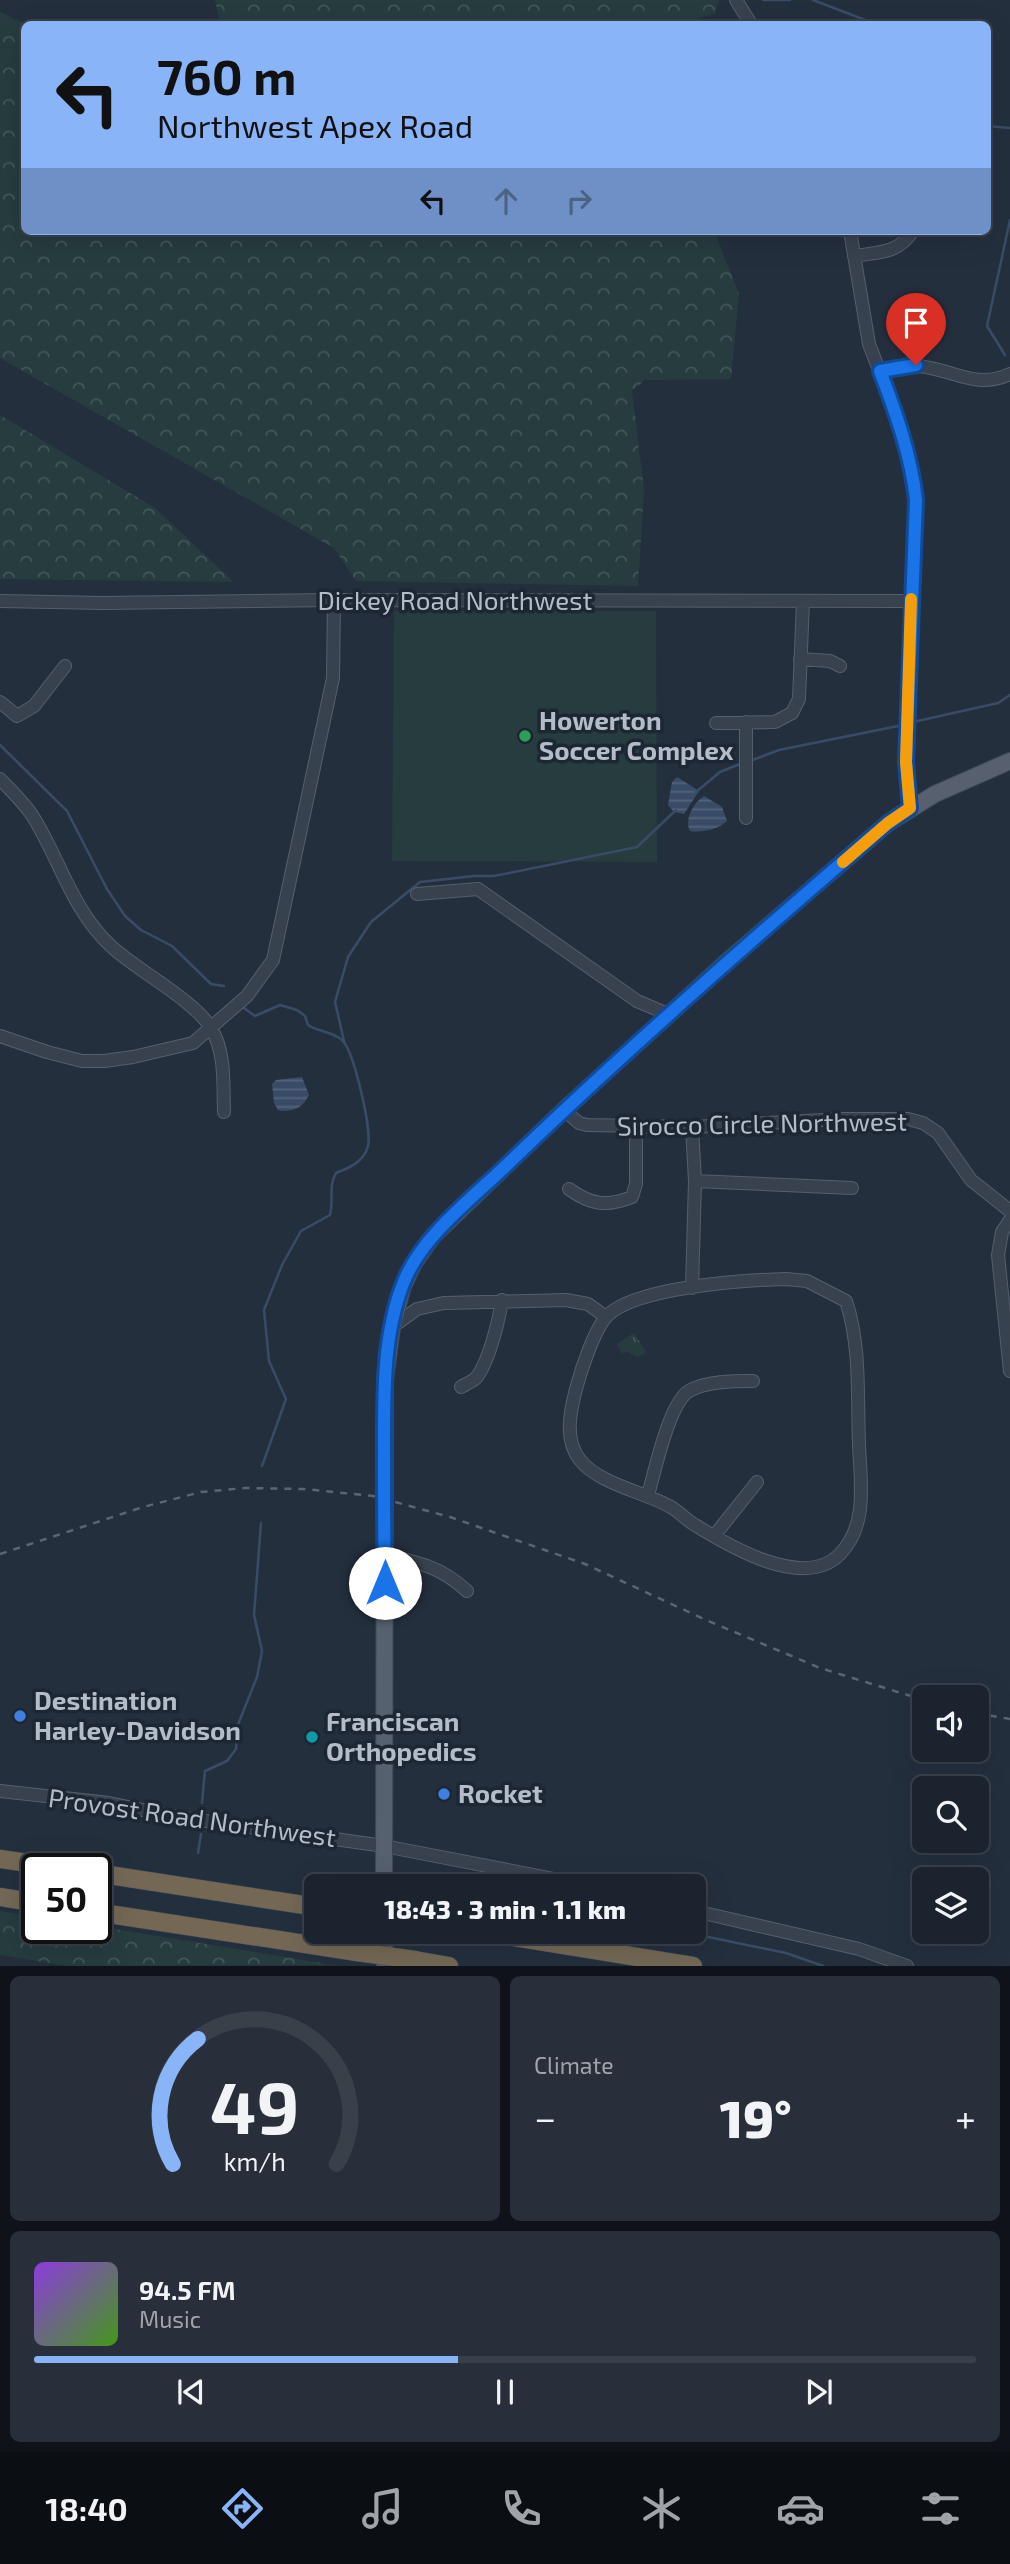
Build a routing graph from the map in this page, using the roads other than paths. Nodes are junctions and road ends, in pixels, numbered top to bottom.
1 (736, 0) edge
2 (749, 21) edge
3 (851, 235) edge
4 (910, 235) edge
5 (855, 256) junction
6 (880, 371) junction
7 (1010, 374) edge
8 (334, 600) junction
9 (0, 601) edge
10 (803, 601) junction
11 (911, 601) junction
12 (800, 660) junction
13 (65, 666) dead end
14 (840, 666) dead end
15 (0, 702) edge
16 (746, 722) junction
17 (716, 723) dead end
18 (1010, 761) edge
19 (0, 779) edge
20 (910, 808) junction
21 (746, 818) dead end
22 (417, 894) dead end
23 (670, 1015) junction
24 (211, 1027) junction
25 (0, 1036) edge
26 (564, 1110) junction
27 (224, 1112) dead end
28 (636, 1127) junction
29 (692, 1127) junction
30 (695, 1181) junction
31 (852, 1188) dead end
32 (569, 1189) dead end
33 (1010, 1211) edge
34 (1010, 1220) edge
35 (692, 1288) junction
36 (502, 1300) junction
37 (606, 1317) junction
38 (392, 1327) junction
39 (1010, 1371) edge
40 (753, 1381) dead end
41 (461, 1387) dead end
42 (757, 1482) dead end
43 (648, 1495) junction
44 (714, 1536) junction
45 (384, 1555) junction
46 (467, 1591) dead end
47 (0, 1791) edge
48 (384, 1846) junction
49 (0, 1859) edge
50 (21, 1862) edge
51 (384, 1874) edge
52 (528, 1874) edge
53 (112, 1875) edge
54 (0, 1897) edge
55 (21, 1900) edge
56 (304, 1905) edge
57 (112, 1914) edge
58 (706, 1914) edge
59 (384, 1944) edge
60 (559, 1944) edge
61 (385, 1965) edge
62 (449, 1965) edge
63 (693, 1965) edge
64 (907, 1965) edge

1 - 2 street
3 - 5 street
4 - 5 street
5 - 6 street
6 - 7 street
6 - 11 street
8 - 9 street, Dickey Road Northwest
8 - 10 street, Dickey Road Northwest
8 - 24 street
10 - 11 street, Dickey Road Northwest
10 - 12 street
11 - 20 street
12 - 14 street
12 - 16 street
13 - 15 street
16 - 17 street
16 - 21 street
18 - 20 main road
19 - 24 street
20 - 23 main road
22 - 23 street
23 - 26 main road
24 - 25 street
24 - 27 street
26 - 28 street, Sirocco Circle Northwest
26 - 38 main road
28 - 29 street, Sirocco Circle Northwest
28 - 32 street
29 - 30 street
29 - 33 street, Sirocco Circle Northwest
30 - 31 street
30 - 35 street
34 - 39 street
35 - 37 street
35 - 44 street
36 - 37 street
36 - 38 street
36 - 41 street
37 - 43 street
38 - 45 main road
40 - 43 street
42 - 44 street
43 - 44 street
45 - 46 street
45 - 48 main road
47 - 48 street, Provost Road Northwest
48 - 51 main road
48 - 52 street, Provost Road Northwest
49 - 50 highway
53 - 56 highway
54 - 55 highway
57 - 62 highway, bridge
58 - 64 street
59 - 61 main road
60 - 63 highway

